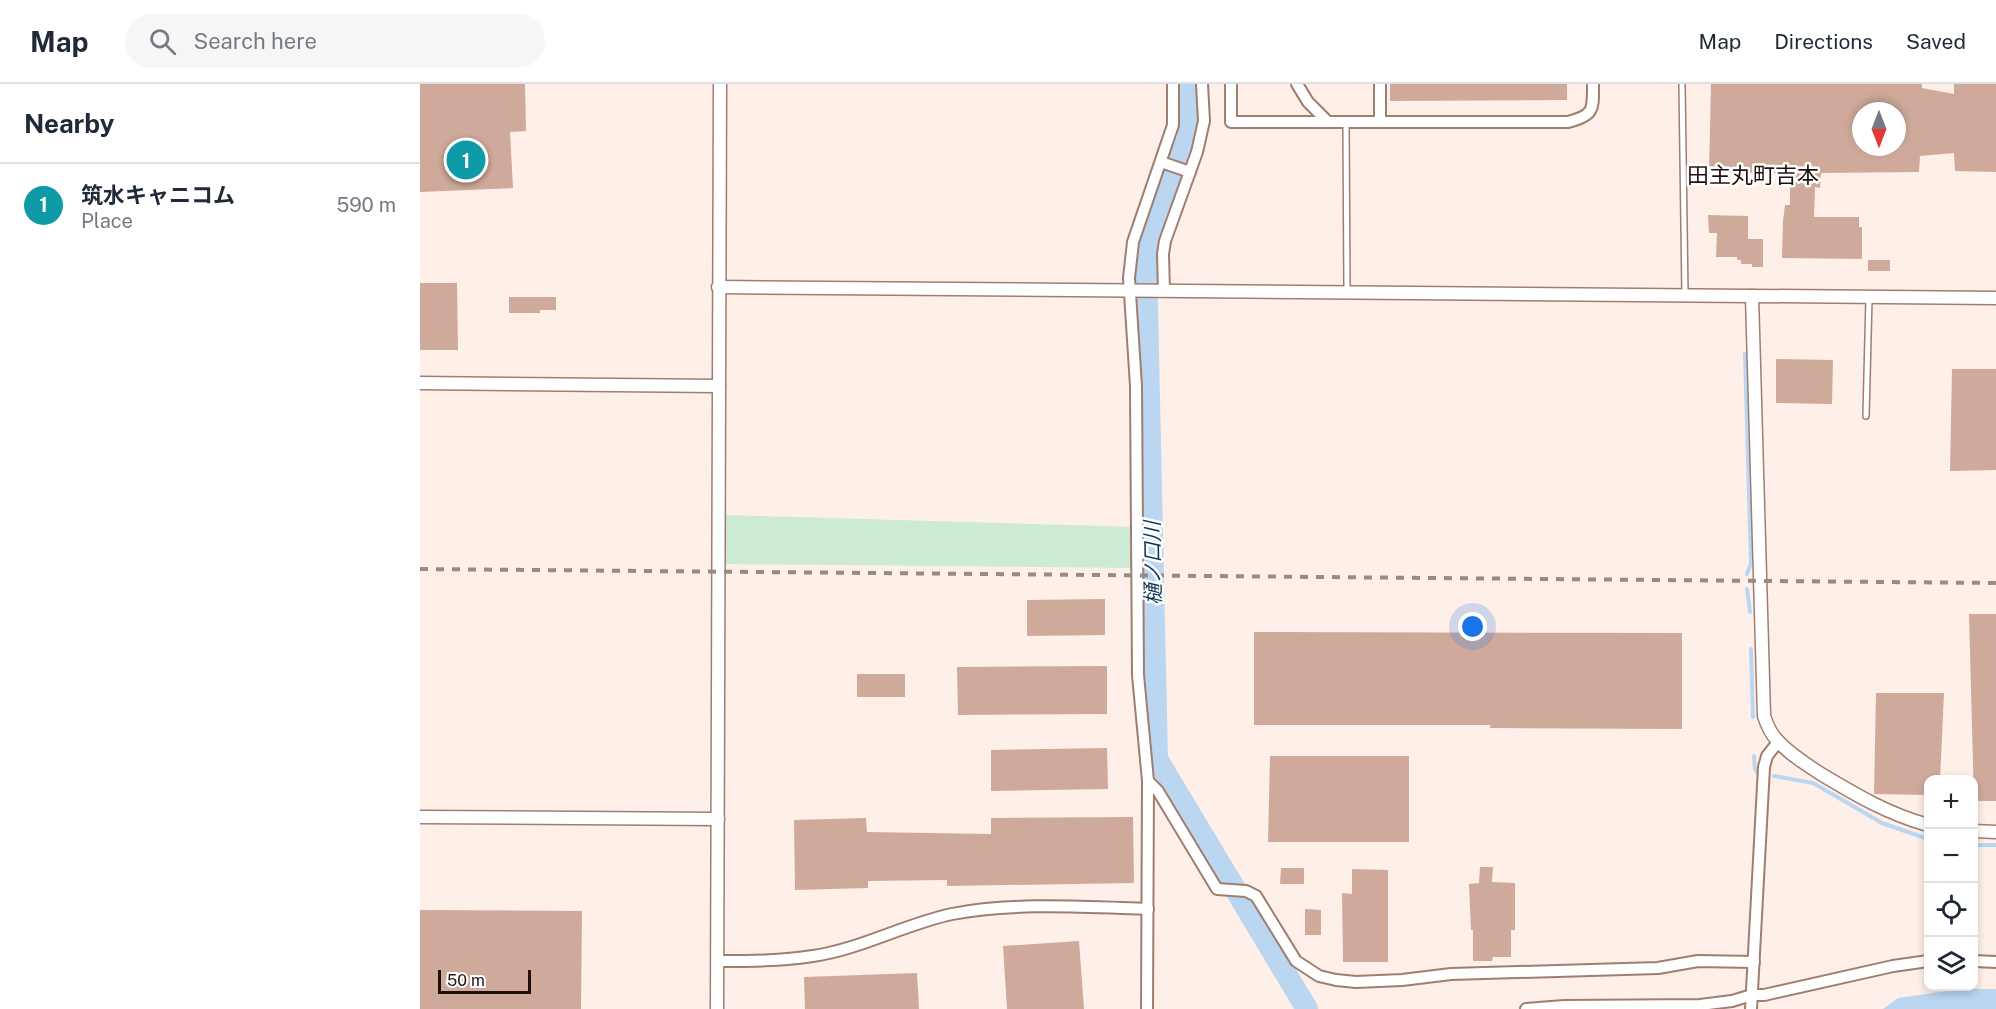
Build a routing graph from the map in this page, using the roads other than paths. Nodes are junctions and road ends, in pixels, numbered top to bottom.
1 (720, 84) edge
2 (1173, 84) edge
3 (1202, 84) edge
4 (1230, 84) edge
5 (1297, 84) edge
6 (1380, 84) edge
7 (1593, 84) edge
8 (1682, 84) edge
9 (1328, 122) junction
10 (1346, 122) junction
11 (1380, 122) junction
12 (1164, 163) junction
13 (1188, 172) junction
14 (718, 287) junction
15 (1133, 291) junction
16 (1161, 291) junction
17 (1347, 292) junction
18 (1685, 295) junction
19 (1752, 296) junction
20 (1869, 296) junction
21 (1996, 298) edge
22 (420, 383) edge
23 (718, 386) junction
24 (1866, 416) dead end
25 (1778, 742) junction
26 (1148, 781) junction
27 (420, 817) edge
28 (718, 819) junction
29 (1924, 824) edge
30 (1978, 831) edge
31 (1996, 832) edge
32 (1148, 909) junction
33 (717, 961) junction
34 (1978, 961) edge
35 (1754, 962) junction
36 (1924, 962) edge
37 (1996, 962) edge
38 (1752, 1002) edge
39 (717, 1009) edge
40 (1146, 1009) edge
41 (1526, 1009) edge

1 - 14 street
2 - 12 street
3 - 13 street
4 - 9 street
5 - 9 street
6 - 11 street
7 - 11 street
8 - 18 lane
9 - 10 street
10 - 11 street
10 - 17 lane
12 - 13 street
12 - 15 street
13 - 16 street
14 - 15 street
14 - 23 street
15 - 16 street
15 - 26 street
16 - 17 street
17 - 18 street
18 - 19 street
19 - 20 street
19 - 25 street
20 - 21 street
20 - 24 lane
22 - 23 street
23 - 28 street
25 - 29 street
25 - 35 street
26 - 32 street
26 - 35 street
27 - 28 street
28 - 33 street
30 - 31 street
32 - 33 street
32 - 40 street
33 - 39 street
34 - 37 street
35 - 38 street
36 - 38 street
38 - 41 street

